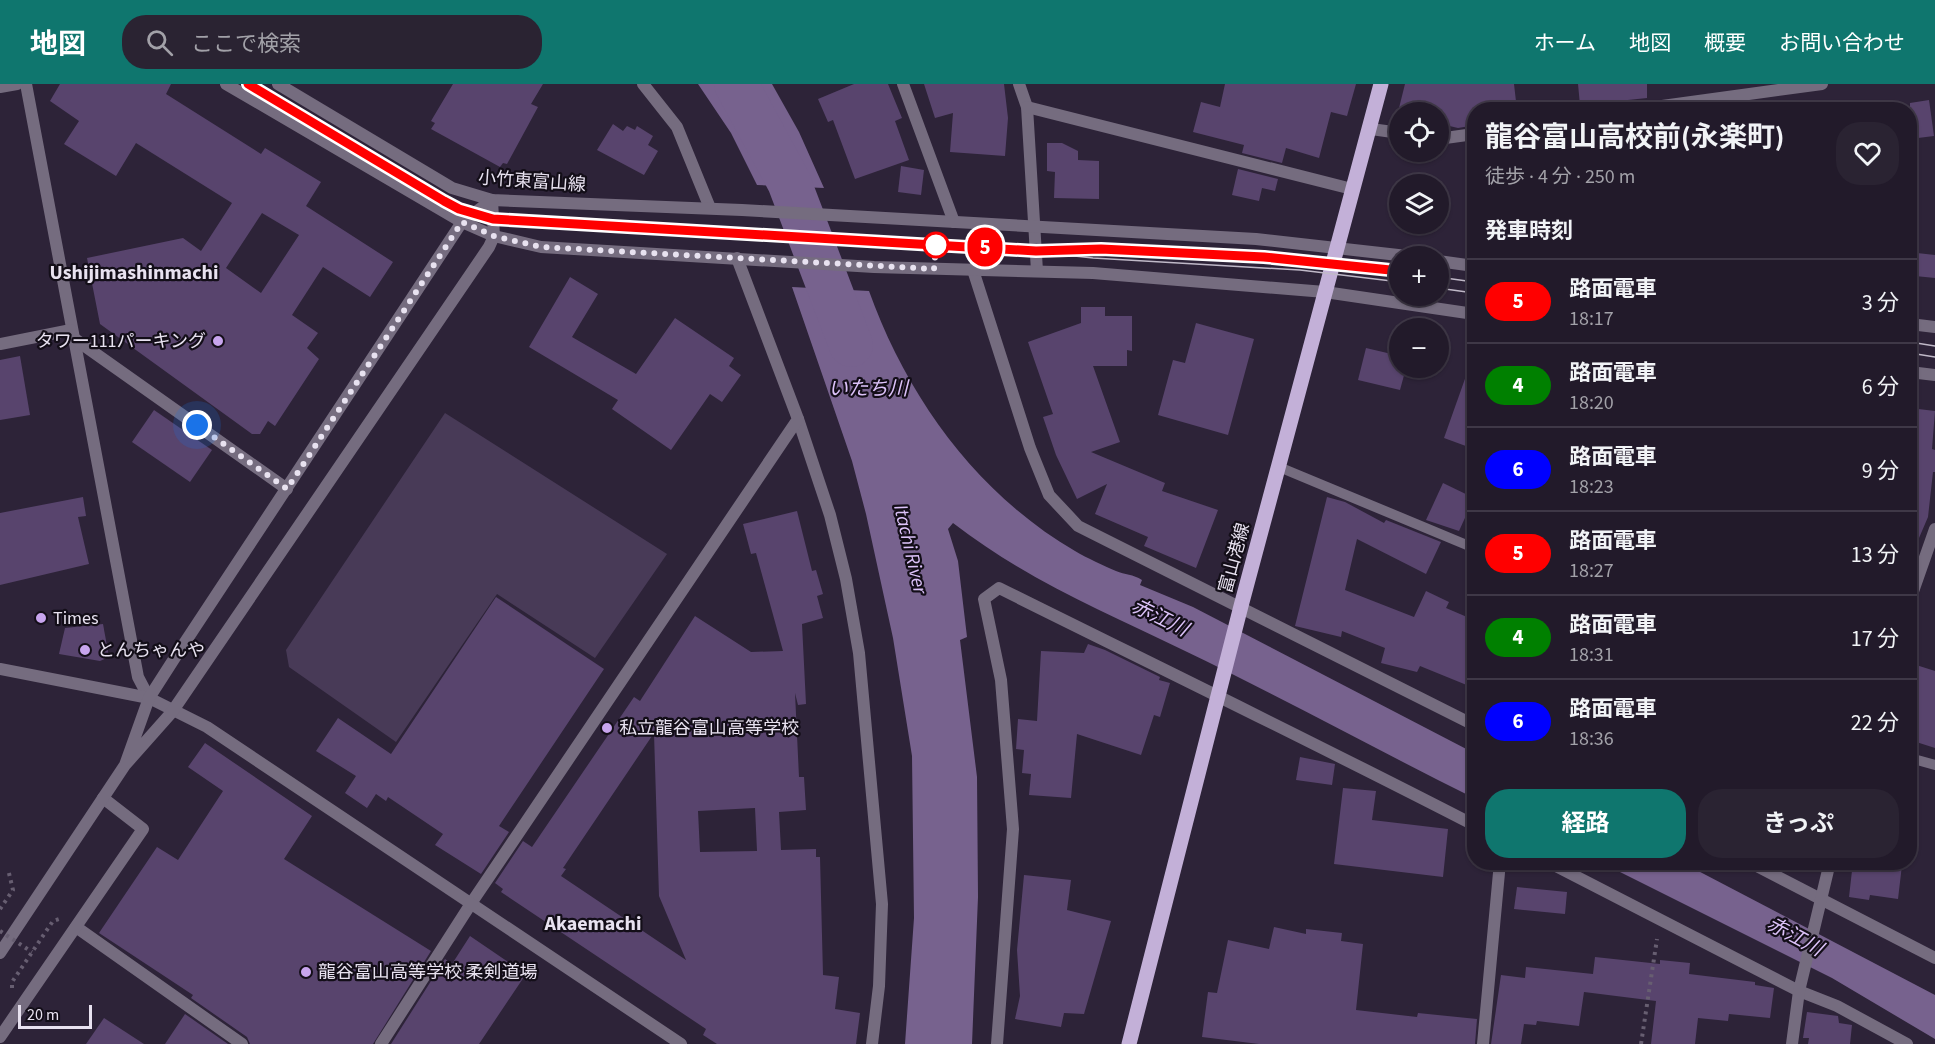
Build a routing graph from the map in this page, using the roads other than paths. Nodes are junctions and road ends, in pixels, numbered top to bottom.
1 (17, 84) edge
2 (26, 84) edge
3 (226, 84) edge
4 (278, 84) edge
5 (643, 84) edge
6 (903, 84) edge
7 (1019, 84) edge
8 (1381, 84) edge
9 (1822, 84) edge
10 (0, 87) edge
11 (1761, 88) edge
12 (1680, 102) edge
13 (1027, 106) junction
14 (1371, 129) junction
15 (1389, 131) edge
16 (1467, 135) edge
17 (1449, 137) edge
18 (1352, 189) junction
19 (492, 200) junction
20 (710, 208) junction
21 (462, 222) junction
22 (954, 222) junction
23 (1035, 228) junction
24 (494, 236) junction
25 (1338, 247) junction
26 (1389, 254) edge
27 (737, 258) junction
28 (1449, 263) edge
29 (1467, 265) edge
30 (973, 270) junction
31 (1037, 271) junction
32 (1325, 292) junction
33 (1467, 313) edge
34 (1917, 325) edge
35 (1935, 327) edge
36 (72, 334) junction
37 (0, 344) edge
38 (1917, 373) edge
39 (1935, 375) edge
40 (798, 419) junction
41 (1279, 467) junction
42 (287, 489) junction
43 (1934, 536) edge
44 (1467, 545) edge
45 (1917, 581) edge
46 (1240, 613) junction
47 (0, 669) edge
48 (1218, 697) junction
49 (150, 698) junction
50 (172, 712) junction
51 (1467, 722) edge
52 (1917, 760) edge
53 (125, 765) junction
54 (1935, 765) edge
55 (103, 798) junction
56 (1467, 821) edge
57 (1499, 870) edge
58 (1563, 870) edge
59 (1764, 870) edge
60 (1828, 870) edge
61 (1820, 901) junction
62 (472, 902) junction
63 (76, 927) junction
64 (0, 952) edge
65 (1935, 958) edge
66 (1798, 992) junction
67 (0, 1037) edge
68 (242, 1044) edge
69 (381, 1044) edge
70 (681, 1044) edge
71 (872, 1044) edge
72 (997, 1044) edge
73 (1129, 1044) edge
74 (1483, 1044) edge
75 (1791, 1044) edge
76 (1907, 1044) edge

1 - 10 street
2 - 36 street
3 - 21 street
4 - 19 street, 小竹東富山線
5 - 20 street
6 - 22 street
7 - 13 street
8 - 14 main road, 富山港線
9 - 11 street
11 - 12 street
13 - 18 street
13 - 23 street
14 - 15 street
14 - 18 main road, 富山港線
16 - 17 street
18 - 25 main road, 富山港線
19 - 20 street, 小竹東富山線
19 - 21 street
19 - 24 street
20 - 22 street, 小竹東富山線
21 - 24 street
21 - 42 street
22 - 23 street, 小竹東富山線
23 - 25 street, 小竹東富山線
23 - 31 street
24 - 27 street
24 - 50 street
25 - 26 street, 小竹東富山線
25 - 32 main road, 富山港線
27 - 30 street
27 - 40 street
28 - 29 street
30 - 31 street
30 - 46 street
31 - 32 street
32 - 33 street
32 - 41 main road, 富山港線
34 - 35 street
36 - 37 street
36 - 42 street
36 - 49 street
38 - 39 street
40 - 62 street
40 - 71 street
41 - 44 lane
41 - 46 main road, 富山港線
42 - 49 street
43 - 45 street
46 - 48 main road, 富山港線
46 - 51 street
47 - 49 street
48 - 56 street
48 - 72 street
48 - 73 main road, 富山港線
49 - 50 street
49 - 53 street
50 - 53 street
50 - 62 street
52 - 54 lane
53 - 55 street
55 - 63 street
55 - 64 street
57 - 74 street
58 - 66 street
59 - 61 street
60 - 61 street
61 - 65 street
61 - 66 street
62 - 69 street
62 - 70 street
63 - 67 street
63 - 68 street
66 - 75 street
66 - 76 street

